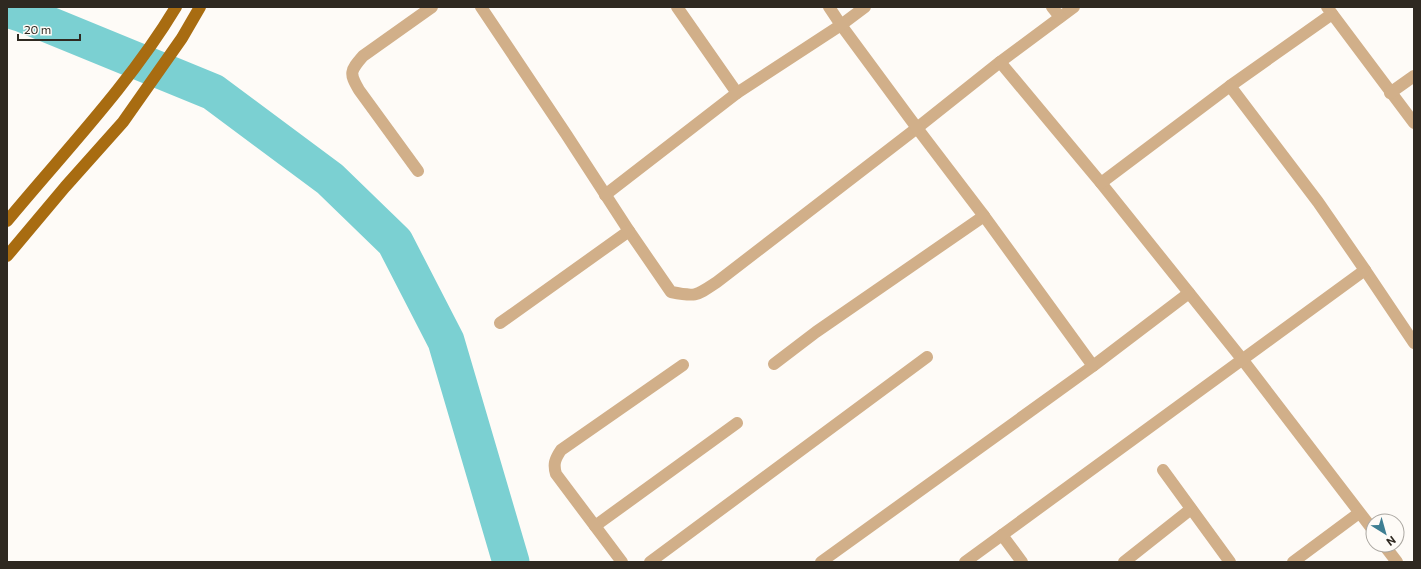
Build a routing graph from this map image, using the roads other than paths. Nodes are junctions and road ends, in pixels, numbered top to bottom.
1 (176, 7) edge
2 (200, 7) edge
3 (432, 7) edge
4 (481, 7) edge
5 (677, 7) edge
6 (829, 7) edge
7 (865, 7) edge
8 (1052, 7) edge
9 (1074, 7) edge
10 (1329, 10) edge
11 (1060, 17) junction
12 (841, 25) junction
13 (1000, 62) junction
14 (1414, 76) edge
15 (1230, 86) junction
16 (737, 93) junction
17 (1390, 93) junction
18 (1414, 123) edge
19 (917, 128) junction
20 (418, 171) dead end
21 (1101, 183) junction
22 (605, 195) junction
23 (984, 216) junction
24 (7, 221) edge
25 (629, 231) junction
26 (7, 256) edge
27 (1365, 270) junction
28 (1189, 293) junction
29 (500, 323) dead end
30 (1414, 343) edge
31 (927, 357) dead end
32 (1242, 359) junction
33 (774, 364) dead end
34 (684, 365) dead end
35 (1093, 366) junction
36 (737, 423) dead end
37 (1163, 470) dead end
38 (1191, 509) junction
39 (1359, 513) junction
40 (1365, 520) edge
41 (595, 526) junction
42 (1002, 535) junction
43 (1390, 553) edge
44 (622, 562) edge
45 (650, 562) edge
46 (821, 562) edge
47 (965, 562) edge
48 (1022, 562) edge
49 (1124, 562) edge
50 (1230, 562) edge
51 (1293, 562) edge
52 (1397, 562) edge

1 - 24 main road
2 - 26 main road
3 - 20 street
4 - 22 street
5 - 16 street
6 - 12 street
7 - 12 street
8 - 11 street
9 - 11 street
10 - 15 street
10 - 17 street
11 - 13 street
12 - 16 street
12 - 19 street
13 - 19 street
13 - 21 street
14 - 17 street
15 - 21 street
15 - 27 street
16 - 22 street
17 - 18 street
19 - 23 street
19 - 25 street
21 - 28 street
22 - 25 street
23 - 33 street
23 - 35 street
25 - 29 street
27 - 30 street
27 - 32 street
28 - 32 street
28 - 35 street
31 - 45 street
32 - 39 street
32 - 42 street
34 - 41 street
35 - 46 street
36 - 41 street
37 - 38 street
38 - 49 street
38 - 50 street
39 - 40 street
39 - 51 street
41 - 44 street
42 - 47 street
42 - 48 street
43 - 52 street

